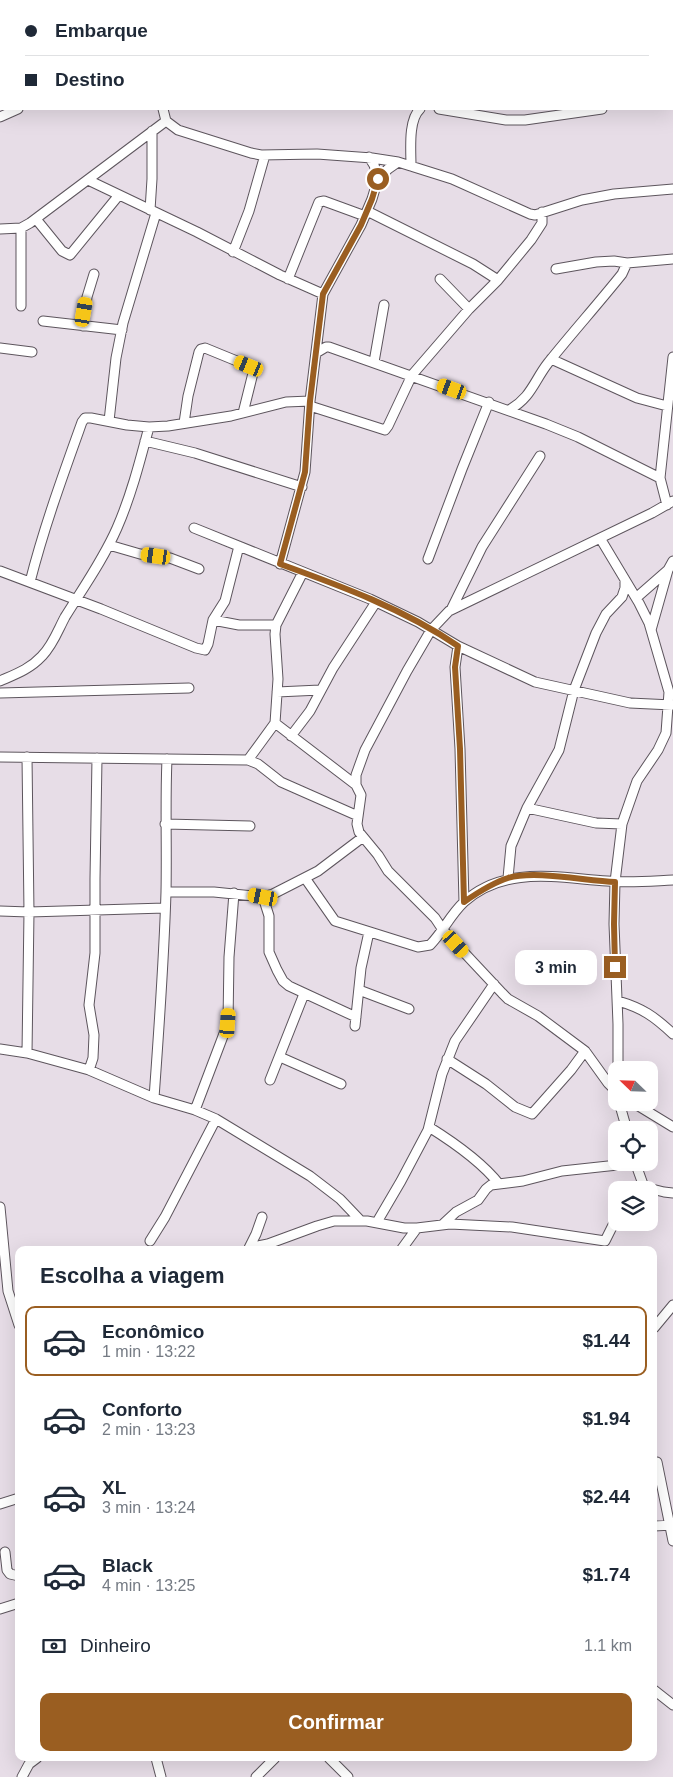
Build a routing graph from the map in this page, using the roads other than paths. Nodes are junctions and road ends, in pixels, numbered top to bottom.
1 (16, 110) edge
2 (163, 110) edge
3 (419, 110) edge
4 (452, 110) edge
5 (595, 110) edge
6 (466, 111) edge
7 (0, 117) edge
8 (166, 122) junction
9 (152, 131) junction
10 (264, 155) junction
11 (369, 157) junction
12 (398, 162) junction
13 (411, 166) junction
14 (378, 179) junction
15 (88, 180) junction
16 (673, 189) edge
17 (119, 195) junction
18 (153, 211) junction
19 (542, 212) junction
20 (366, 213) junction
21 (36, 219) junction
22 (21, 228) junction
23 (0, 229) edge
24 (233, 252) junction
25 (673, 259) edge
26 (627, 263) junction
27 (556, 269) dead end
28 (94, 274) dead end
29 (288, 279) junction
30 (440, 279) dead end
31 (498, 280) junction
32 (323, 294) junction
33 (384, 305) dead end
34 (21, 306) dead end
35 (469, 309) junction
36 (43, 321) dead end
37 (83, 326) junction
38 (122, 330) junction
39 (0, 348) edge
40 (32, 352) dead end
41 (316, 353) junction
42 (673, 356) edge
43 (551, 360) junction
44 (374, 362) junction
45 (412, 375) junction
46 (489, 402) junction
47 (310, 403) junction
48 (667, 406) junction
49 (509, 410) junction
50 (243, 413) junction
51 (109, 420) junction
52 (184, 423) junction
53 (149, 427) junction
54 (146, 440) junction
55 (540, 456) dead end
56 (660, 478) junction
57 (302, 486) junction
58 (670, 503) edge
59 (194, 528) dead end
60 (600, 538) junction
61 (109, 544) junction
62 (239, 546) junction
63 (428, 559) dead end
64 (673, 561) edge
65 (280, 564) junction
66 (200, 568) dead end
67 (668, 570) junction
68 (0, 571) edge
69 (303, 572) junction
70 (625, 580) junction
71 (30, 582) junction
72 (622, 597) junction
73 (636, 597) junction
74 (76, 600) junction
75 (376, 602) junction
76 (452, 608) junction
77 (213, 620) junction
78 (276, 624) junction
79 (430, 630) junction
80 (651, 630) junction
81 (458, 646) junction
82 (0, 681) edge
83 (673, 682) edge
84 (189, 688) dead end
85 (320, 690) junction
86 (574, 690) junction
87 (277, 692) junction
88 (669, 692) junction
89 (0, 693) edge
90 (670, 704) edge
91 (275, 723) junction
92 (291, 736) junction
93 (0, 757) edge
94 (27, 757) junction
95 (97, 758) junction
96 (167, 759) junction
97 (248, 760) junction
98 (356, 785) junction
99 (527, 808) junction
100 (358, 816) junction
101 (165, 824) junction
102 (622, 824) junction
103 (250, 826) dead end
104 (364, 837) junction
105 (305, 878) junction
106 (508, 878) junction
107 (673, 880) edge
108 (615, 882) junction
109 (166, 892) junction
110 (234, 893) junction
111 (263, 897) junction
112 (464, 902) junction
113 (165, 908) junction
114 (96, 910) junction
115 (0, 911) edge
116 (30, 912) junction
117 (451, 917) junction
118 (435, 918) junction
119 (443, 930) junction
120 (369, 932) junction
121 (494, 984) junction
122 (359, 990) junction
123 (304, 994) junction
124 (618, 1001) junction
125 (409, 1009) dead end
126 (673, 1034) edge
127 (0, 1049) edge
128 (586, 1051) junction
129 (27, 1053) junction
130 (280, 1056) junction
131 (447, 1060) junction
132 (618, 1061) edge
133 (90, 1070) junction
134 (270, 1080) dead end
135 (608, 1083) edge
136 (342, 1084) dead end
137 (154, 1098) junction
138 (195, 1110) junction
139 (647, 1111) edge
140 (216, 1119) junction
141 (429, 1127) junction
142 (673, 1127) edge
143 (608, 1166) edge
144 (499, 1184) junction
145 (658, 1191) edge
146 (673, 1193) edge
147 (0, 1207) edge
148 (262, 1217) dead end
149 (361, 1221) junction
150 (377, 1222) junction
151 (442, 1225) junction
152 (417, 1228) junction
153 (611, 1231) edge
154 (150, 1241) dead end
155 (249, 1246) edge
156 (258, 1246) edge
157 (403, 1246) edge
158 (604, 1246) edge
159 (4, 1291) edge
160 (15, 1304) edge
161 (673, 1305) edge
162 (657, 1324) edge
163 (657, 1466) edge
164 (15, 1499) edge
165 (0, 1504) edge
166 (671, 1525) edge
167 (657, 1526) edge
168 (673, 1541) edge
169 (5, 1552) dead end
170 (15, 1575) edge
171 (15, 1604) edge
172 (0, 1609) edge
173 (657, 1692) edge
174 (673, 1704) edge
175 (33, 1761) edge
176 (157, 1761) edge
177 (272, 1761) edge
178 (331, 1761) edge
179 (22, 1777) edge
180 (161, 1777) edge
181 (256, 1777) edge
182 (348, 1777) edge

1 - 7 street
2 - 8 street
3 - 13 street
4 - 6 street
5 - 6 street
8 - 9 street
8 - 10 street
9 - 15 street
9 - 18 street
10 - 11 street
10 - 24 street
11 - 12 street
11 - 14 street
12 - 13 street
12 - 14 street
13 - 19 street
14 - 20 street
15 - 17 street
15 - 21 street
16 - 19 street
17 - 18 street
17 - 21 street
18 - 24 street
18 - 38 street
19 - 31 street
20 - 29 street
20 - 31 street
20 - 32 street
21 - 22 street
22 - 23 street
22 - 34 street
24 - 29 street
25 - 26 street
26 - 27 street
26 - 43 street
28 - 37 street
29 - 32 street
30 - 35 street
31 - 35 street
32 - 41 street
33 - 44 street
35 - 45 street
36 - 37 street
37 - 38 street
38 - 51 street
39 - 40 street
41 - 44 street
41 - 47 street
42 - 48 street
43 - 48 street
43 - 49 street
44 - 45 street
45 - 46 street
45 - 47 street
46 - 49 street
46 - 63 street
47 - 50 street
47 - 57 street
48 - 56 street
49 - 56 street
50 - 52 street
50 - 52 street
51 - 53 street
51 - 71 street
52 - 53 street
53 - 54 street
54 - 57 street
54 - 61 street
55 - 76 street
56 - 58 street
57 - 65 street
58 - 60 street
59 - 62 street
60 - 70 street
60 - 76 street
61 - 66 street
61 - 74 street
62 - 65 street
62 - 77 street
64 - 67 street
65 - 69 street
67 - 73 street
67 - 80 street
68 - 71 street
69 - 75 street
69 - 78 street
70 - 72 street
70 - 73 street
71 - 74 street
72 - 73 street
72 - 86 street
73 - 80 street
74 - 77 street
74 - 82 street
75 - 79 street
75 - 85 street
76 - 79 street
77 - 78 street
78 - 87 street
79 - 81 street
79 - 98 street
80 - 88 street
81 - 86 street
81 - 112 street
83 - 88 street
84 - 89 street
85 - 87 street
85 - 92 street
86 - 90 street
86 - 99 street
87 - 91 street
88 - 90 street
90 - 102 street
91 - 92 street
91 - 97 street
92 - 98 street
93 - 94 street
94 - 95 street
94 - 116 street
95 - 96 street
95 - 114 street
96 - 97 street
96 - 101 street
97 - 100 street
98 - 100 street
99 - 102 street
99 - 106 street
100 - 104 street
101 - 103 street
101 - 109 street
102 - 108 street
104 - 105 street
104 - 118 street
105 - 111 street
105 - 120 street
106 - 108 street
106 - 112 street
107 - 108 street
108 - 124 street
109 - 110 street
109 - 113 street
110 - 111 street
110 - 138 street
111 - 123 street
112 - 117 street
113 - 114 street
113 - 137 street
114 - 116 street
114 - 133 street
115 - 116 street
116 - 129 street
117 - 118 street
117 - 119 street
118 - 119 street
119 - 120 street
119 - 121 street
120 - 122 street
121 - 128 street
121 - 131 street
122 - 123 street
122 - 125 street
123 - 130 street
124 - 126 street
124 - 132 street
127 - 129 street
128 - 131 street
128 - 135 street
129 - 133 street
130 - 134 street
130 - 136 street
131 - 141 street
133 - 137 street
137 - 138 street
138 - 140 street
139 - 142 street
140 - 149 street
140 - 154 street
141 - 144 street
141 - 150 street
143 - 144 street
144 - 151 street
145 - 146 street
147 - 159 street
148 - 155 street
149 - 150 street
149 - 156 street
150 - 152 street
151 - 152 street
151 - 158 street
152 - 157 street
153 - 158 street
159 - 160 street
161 - 162 street
163 - 166 street
164 - 165 street
166 - 167 street
166 - 168 street
169 - 170 street
171 - 172 street
173 - 174 street
175 - 179 street
176 - 180 street
177 - 181 street
178 - 182 street

